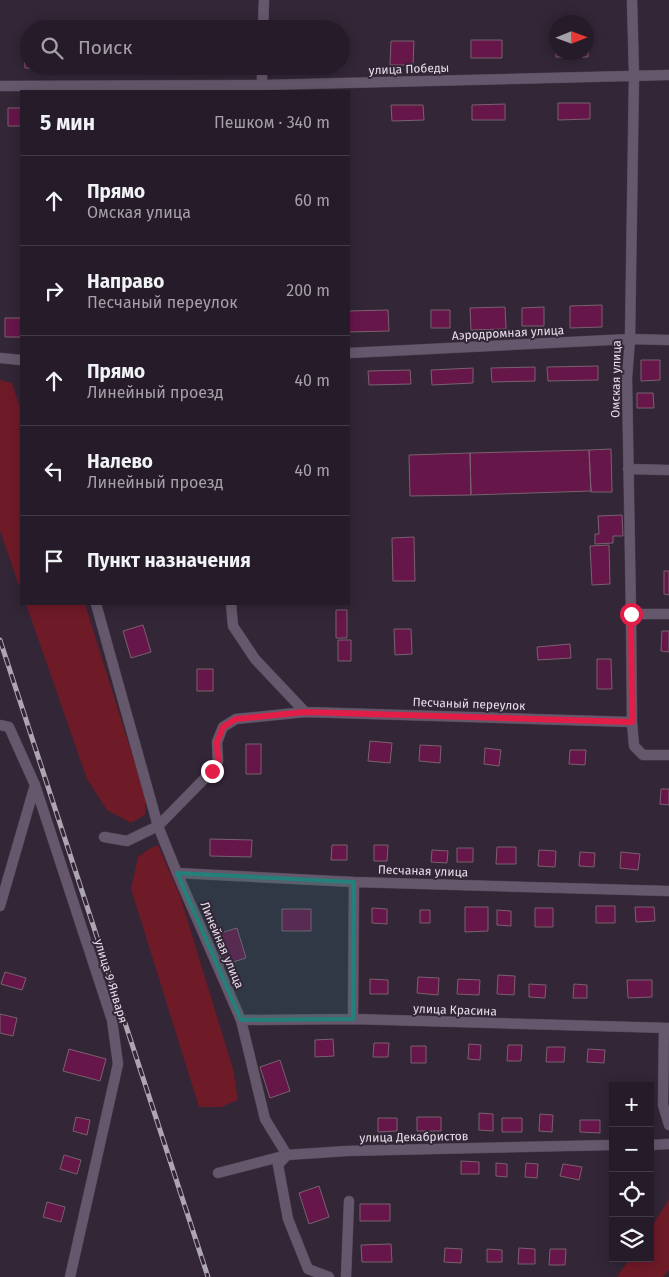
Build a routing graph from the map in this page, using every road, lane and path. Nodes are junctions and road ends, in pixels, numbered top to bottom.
1 (264, 0) edge
2 (632, 0) edge
3 (263, 20) edge
4 (262, 75) edge
5 (634, 75) junction
6 (669, 75) edge
7 (0, 86) edge
8 (262, 88) edge
9 (630, 339) junction
10 (669, 340) edge
11 (350, 353) edge
12 (0, 358) edge
13 (20, 363) edge
14 (628, 469) junction
15 (669, 470) edge
16 (96, 605) edge
17 (230, 605) edge
18 (631, 614) junction
19 (669, 614) edge
20 (305, 712) junction
21 (632, 722) junction
22 (0, 725) edge
23 (669, 755) edge
24 (35, 785) junction
25 (158, 826) junction
26 (104, 836) dead end
27 (177, 872) junction
28 (354, 882) junction
29 (669, 891) edge
30 (0, 906) edge
31 (241, 1020) junction
32 (353, 1020) junction
33 (666, 1028) edge
34 (669, 1125) edge
35 (654, 1144) edge
36 (669, 1144) edge
37 (609, 1145) edge
38 (287, 1155) junction
39 (218, 1173) dead end
40 (350, 1201) dead end
41 (70, 1277) edge
42 (329, 1277) edge
43 (346, 1277) edge

1 - 3 street
2 - 5 street, Омская улица
4 - 8 street
5 - 6 street, улица Победы
5 - 8 street, улица Победы
5 - 9 street, Омская улица
7 - 8 street, улица Победы
9 - 10 street, Аэродромная улица
9 - 11 street, Аэродромная улица
9 - 14 street, Омская улица
12 - 13 street
14 - 15 street
14 - 18 street, Омская улица
16 - 25 street, Линейная улица
17 - 20 street
18 - 19 street
18 - 21 street, Омская улица
20 - 21 street, Песчаный переулок
20 - 25 street, Песчаный переулок
21 - 23 street, Омская улица
22 - 24 street, улица 9 Января
24 - 30 street
24 - 41 street, улица 9 Января
25 - 26 street
25 - 27 street, Линейная улица
27 - 28 street, Песчаная улица
27 - 31 street, Линейная улица
28 - 29 street, Песчаная улица
28 - 32 street
31 - 32 street, улица Красина
31 - 38 street, Линейная улица
32 - 33 street, улица Красина
33 - 34 street
35 - 36 street
37 - 38 street, улица Декабристов
38 - 39 street, улица Декабристов
38 - 42 street
40 - 43 street

